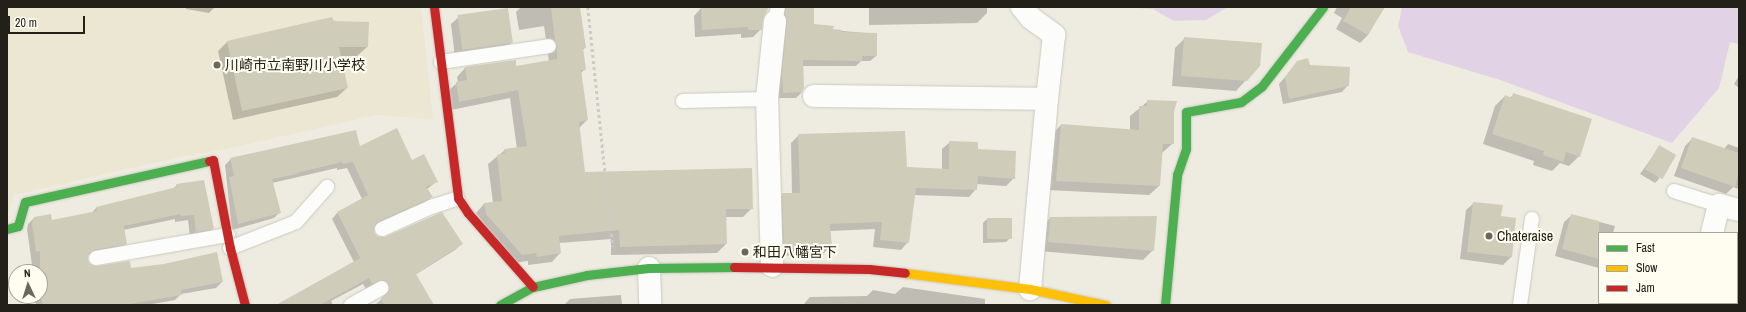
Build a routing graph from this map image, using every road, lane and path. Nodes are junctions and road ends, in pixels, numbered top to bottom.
1 (434, 7) edge
2 (588, 7) edge
3 (1022, 7) edge
4 (1324, 7) edge
5 (776, 14) edge
6 (549, 46) dead end
7 (441, 62) junction
8 (814, 96) dead end
9 (767, 99) junction
10 (1047, 99) junction
11 (683, 101) dead end
12 (327, 187) dead end
13 (1674, 191) dead end
14 (458, 198) junction
15 (1729, 208) edge
16 (1532, 219) dead end
17 (7, 229) edge
18 (382, 229) dead end
19 (1713, 232) edge
20 (229, 242) junction
21 (96, 258) dead end
22 (772, 266) junction
23 (649, 268) junction
24 (615, 272) junction
25 (533, 287) junction
26 (382, 288) dead end
27 (1030, 289) junction
28 (357, 303) edge
29 (1096, 304) edge
30 (245, 305) edge
31 (500, 305) edge
32 (650, 305) edge
33 (1165, 305) edge
34 (1520, 305) edge

1 - 7 street
2 - 24 path
3 - 10 street
4 - 33 street
5 - 9 street
6 - 7 lane
7 - 14 street
8 - 10 street
9 - 11 lane
9 - 22 street
10 - 27 street
12 - 20 lane
13 - 15 lane
14 - 18 lane
14 - 25 street
15 - 19 street
16 - 34 lane
17 - 20 street
20 - 21 lane
20 - 30 street
22 - 23 street
22 - 27 street
23 - 24 street
23 - 32 street
24 - 25 street
25 - 31 street
26 - 28 lane
27 - 29 street

